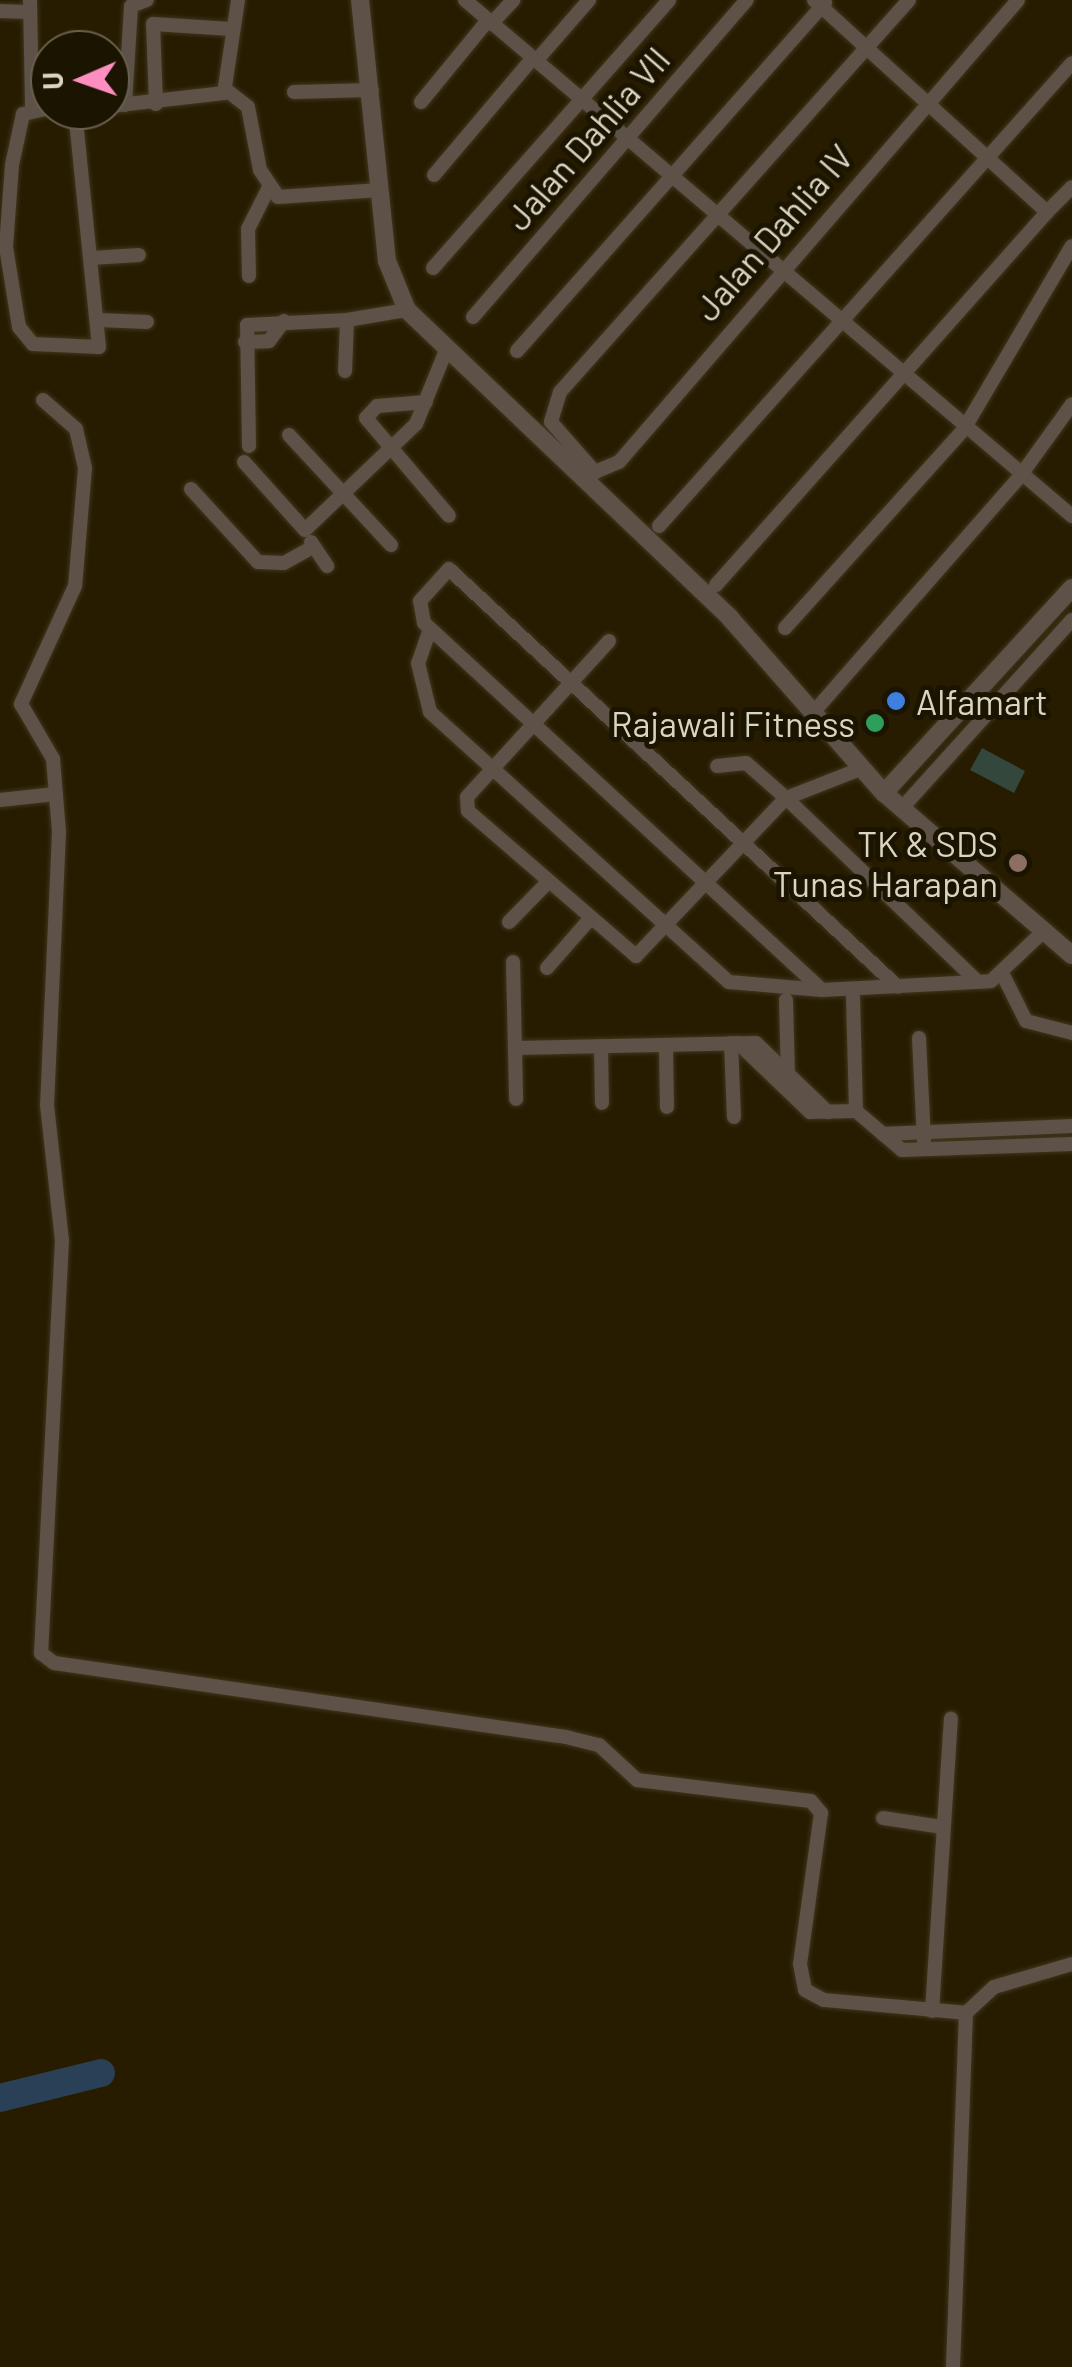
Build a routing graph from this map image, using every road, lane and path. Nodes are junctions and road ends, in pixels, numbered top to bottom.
1 (147, 0) edge
2 (238, 0) edge
3 (360, 0) edge
4 (465, 0) edge
5 (513, 0) edge
6 (588, 0) edge
7 (669, 0) edge
8 (747, 0) edge
9 (908, 0) edge
10 (1018, 0) edge
11 (821, 2) edge
12 (28, 6) edge
13 (0, 12) edge
14 (490, 22) junction
15 (231, 29) junction
16 (125, 30) edge
17 (865, 50) junction
18 (30, 57) edge
19 (534, 60) junction
20 (1072, 63) edge
21 (225, 89) junction
22 (372, 90) junction
23 (294, 92) dead end
24 (420, 102) dead end
25 (582, 102) junction
26 (926, 102) junction
27 (156, 104) junction
28 (130, 105) edge
29 (30, 110) edge
30 (77, 130) edge
31 (626, 139) junction
32 (987, 156) junction
33 (434, 175) dead end
34 (672, 176) junction
35 (1072, 187) edge
36 (268, 189) junction
37 (380, 190) junction
38 (1047, 212) junction
39 (717, 218) junction
40 (1072, 246) edge
41 (139, 255) dead end
42 (91, 258) junction
43 (433, 268) dead end
44 (779, 269) junction
45 (249, 276) dead end
46 (407, 310) junction
47 (473, 317) dead end
48 (98, 320) junction
49 (347, 320) junction
50 (840, 321) junction
51 (147, 322) dead end
52 (447, 348) junction
53 (517, 350) dead end
54 (345, 372) dead end
55 (901, 376) junction
56 (43, 400) dead end
57 (426, 402) junction
58 (1072, 404) edge
59 (964, 429) junction
60 (290, 436) dead end
61 (248, 446) dead end
62 (395, 452) junction
63 (244, 462) dead end
64 (1018, 479) junction
65 (191, 489) dead end
66 (350, 493) junction
67 (449, 516) dead end
68 (1072, 516) edge
69 (659, 526) dead end
70 (305, 530) junction
71 (391, 545) dead end
72 (313, 547) junction
73 (327, 566) dead end
74 (716, 586) dead end
75 (1072, 588) edge
76 (1072, 620) edge
77 (785, 628) dead end
78 (430, 629) junction
79 (609, 642) dead end
80 (570, 680) junction
81 (819, 706) dead end
82 (532, 724) junction
83 (493, 766) junction
84 (717, 766) dead end
85 (863, 768) junction
86 (884, 793) junction
87 (56, 794) junction
88 (786, 798) junction
89 (0, 800) edge
90 (901, 809) junction
91 (745, 840) junction
92 (548, 882) junction
93 (708, 882) junction
94 (510, 922) dead end
95 (588, 922) junction
96 (664, 925) junction
97 (1045, 930) junction
98 (1072, 955) edge
99 (513, 962) dead end
100 (547, 968) dead end
101 (1004, 978) junction
102 (978, 981) junction
103 (898, 987) junction
104 (822, 990) junction
105 (852, 997) dead end
106 (786, 1000) dead end
107 (1072, 1033) edge
108 (919, 1038) dead end
109 (735, 1043) junction
110 (666, 1045) junction
111 (602, 1046) junction
112 (515, 1048) junction
113 (788, 1074) junction
114 (516, 1098) dead end
115 (602, 1103) dead end
116 (667, 1107) dead end
117 (856, 1111) junction
118 (828, 1112) junction
119 (734, 1117) dead end
120 (1072, 1126) edge
121 (923, 1132) junction
122 (883, 1134) junction
123 (1072, 1144) edge
124 (924, 1150) junction
125 (952, 1719) dead end
126 (883, 1818) dead end
127 (942, 1827) junction
128 (1072, 1964) edge
129 (932, 2012) junction
130 (966, 2014) junction
131 (954, 2367) edge

1 - 16 street
2 - 15 street
3 - 22 street
4 - 14 street
5 - 14 street
6 - 19 street
7 - 25 street
8 - 31 street, Jalan Dahlia VII
9 - 17 street
10 - 26 street, Jalan Dahlia IV
11 - 17 street
11 - 34 street
12 - 13 street
12 - 18 street
14 - 19 street
14 - 24 street
15 - 21 street
15 - 27 street
17 - 26 street
17 - 39 street
19 - 25 street
19 - 33 street
20 - 32 street
21 - 27 street
21 - 36 street
22 - 23 street
22 - 37 street
25 - 31 street
25 - 43 street
26 - 32 street
26 - 44 street, Jalan Dahlia IV
27 - 28 street
29 - 48 street
30 - 42 street
31 - 34 street
31 - 47 street, Jalan Dahlia VII
32 - 38 street
32 - 50 street
34 - 39 street
34 - 53 street
35 - 38 street
36 - 37 street
36 - 45 street
37 - 46 street
38 - 55 street
39 - 44 street
39 - 44 street, Jalan Dahlia IV
40 - 59 street
41 - 42 street
42 - 48 street
44 - 50 street
46 - 49 street
46 - 52 street
48 - 51 street
49 - 54 street
49 - 61 street
50 - 55 street
50 - 69 street
52 - 57 street
52 - 85 street
55 - 59 street
55 - 74 street
56 - 87 street
57 - 62 street
57 - 62 street
58 - 64 street
59 - 64 street
59 - 77 street
60 - 66 street
62 - 66 street
62 - 67 street
63 - 70 street
64 - 68 street
64 - 81 street
65 - 72 street
66 - 70 street
66 - 71 street
70 - 72 street
72 - 73 street
75 - 86 street
76 - 90 street
78 - 80 street
78 - 82 street
78 - 83 street
79 - 80 street
80 - 82 street
80 - 91 street
82 - 83 street
82 - 93 street
83 - 92 street
83 - 96 street
84 - 88 street
85 - 86 street
85 - 88 street
86 - 90 street
87 - 89 street
87 - 129 street
88 - 91 street
88 - 102 street
90 - 97 street
91 - 93 street
91 - 103 street
92 - 94 street
92 - 95 street
93 - 96 street
93 - 104 street
95 - 96 street
95 - 100 street
96 - 104 street
97 - 98 street
97 - 101 street
99 - 112 street
101 - 102 street
101 - 107 street
102 - 103 street
103 - 104 street
105 - 117 street
106 - 113 street
108 - 121 street
109 - 110 street
109 - 113 street
109 - 118 street
109 - 119 street
110 - 111 street
110 - 116 street
111 - 112 street
111 - 115 street
112 - 114 street
113 - 118 street
117 - 118 street
117 - 122 street
120 - 121 street
121 - 122 street
121 - 124 street
122 - 124 street
123 - 124 street
125 - 127 street
126 - 127 street
127 - 129 street
128 - 130 street
129 - 130 street
130 - 131 street

